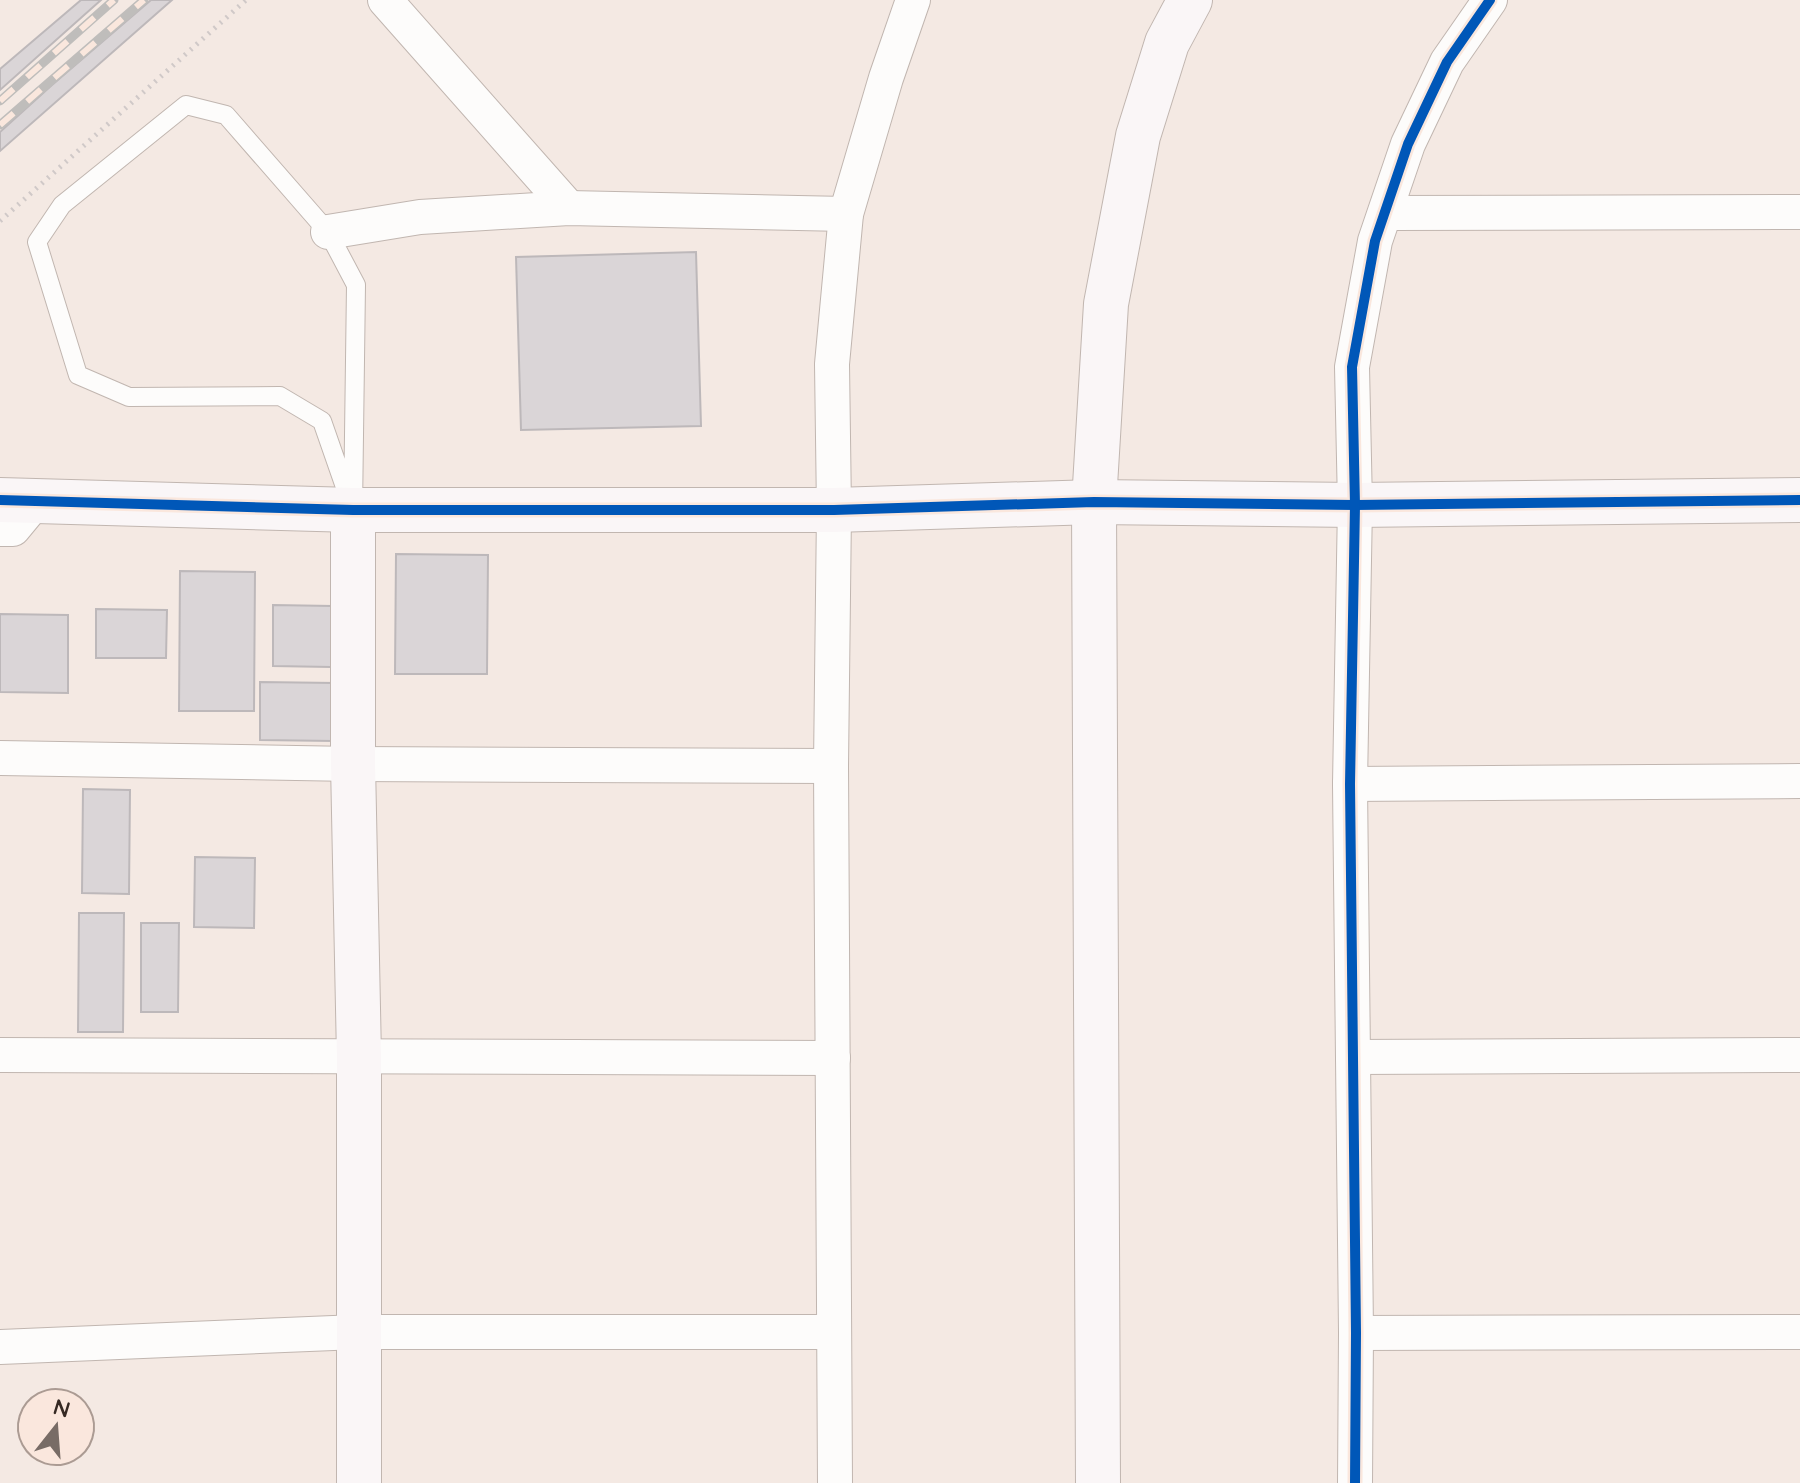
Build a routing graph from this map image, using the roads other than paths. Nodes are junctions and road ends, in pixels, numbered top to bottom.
1 (385, 0) edge
2 (913, 0) edge
3 (1190, 0) edge
4 (1490, 0) edge
5 (569, 208) junction
6 (1800, 212) edge
7 (1386, 213) junction
8 (846, 214) junction
9 (328, 232) junction
10 (18, 500) edge
11 (1800, 500) edge
12 (1094, 502) junction
13 (1355, 505) junction
14 (353, 510) junction
15 (834, 510) junction
16 (0, 529) edge
17 (0, 758) edge
18 (353, 764) junction
19 (831, 766) junction
20 (1800, 781) edge
21 (1350, 784) junction
22 (1800, 1055) edge
23 (0, 1056) edge
24 (359, 1057) junction
25 (1353, 1057) junction
26 (833, 1058) junction
27 (358, 1332) junction
28 (834, 1332) junction
29 (1800, 1332) edge
30 (1356, 1333) junction
31 (0, 1347) edge
32 (359, 1483) edge
33 (835, 1483) edge
34 (1098, 1483) edge
35 (1355, 1483) edge

1 - 5 street
2 - 8 street
3 - 12 street
4 - 7 street
5 - 8 street
5 - 9 street
6 - 7 street
7 - 13 street
8 - 15 street
9 - 14 lane
9 - 14 lane
10 - 14 street
10 - 16 street
11 - 13 street
12 - 13 street
12 - 15 street
12 - 34 street
13 - 21 street
14 - 15 street
14 - 18 street
15 - 19 street
17 - 18 street
18 - 19 street
18 - 24 street
19 - 26 street
20 - 21 street
21 - 25 street
22 - 25 street
23 - 24 street
24 - 26 street
24 - 27 street
25 - 30 street
26 - 28 street
27 - 28 street
27 - 31 street
27 - 32 street
28 - 33 street
29 - 30 street
30 - 35 street

